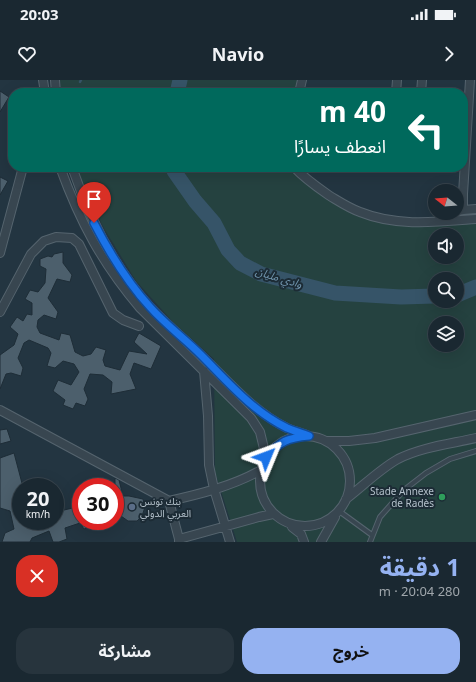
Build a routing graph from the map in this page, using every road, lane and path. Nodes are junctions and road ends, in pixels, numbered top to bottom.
1 (470, 80) edge
2 (468, 94) edge
3 (22, 172) edge
4 (62, 172) edge
5 (74, 172) edge
6 (300, 172) edge
7 (463, 172) edge
8 (462, 184) edge
9 (476, 209) edge
10 (464, 210) edge
11 (476, 219) edge
12 (0, 253) edge
13 (0, 312) edge
14 (139, 326) dead end
15 (204, 371) junction
16 (0, 410) edge
17 (476, 415) edge
18 (309, 436) junction
19 (476, 438) edge
20 (325, 440) junction
21 (476, 451) edge
22 (266, 457) junction
23 (261, 470) junction
24 (214, 489) junction
25 (346, 499) junction
26 (169, 501) junction
27 (338, 512) junction
28 (273, 514) junction
29 (286, 523) junction
30 (225, 527) junction
31 (372, 535) junction
32 (179, 541) edge
33 (230, 542) edge
34 (304, 542) edge
35 (321, 542) edge
36 (370, 542) edge

1 - 2 street
3 - 12 street
4 - 15 street
5 - 18 street
6 - 11 street
7 - 8 street
9 - 10 street
13 - 14 street
15 - 22 street
15 - 24 street
16 - 26 street
17 - 20 street
18 - 20 street
18 - 22 street
19 - 25 street
20 - 25 street
21 - 31 lane
22 - 23 street
23 - 24 street
23 - 28 street
24 - 26 street
24 - 30 street
25 - 27 street
26 - 32 street
27 - 29 street
27 - 31 lane
27 - 35 street
28 - 29 street
28 - 30 street
29 - 34 street
30 - 32 street
30 - 33 street
31 - 36 lane

